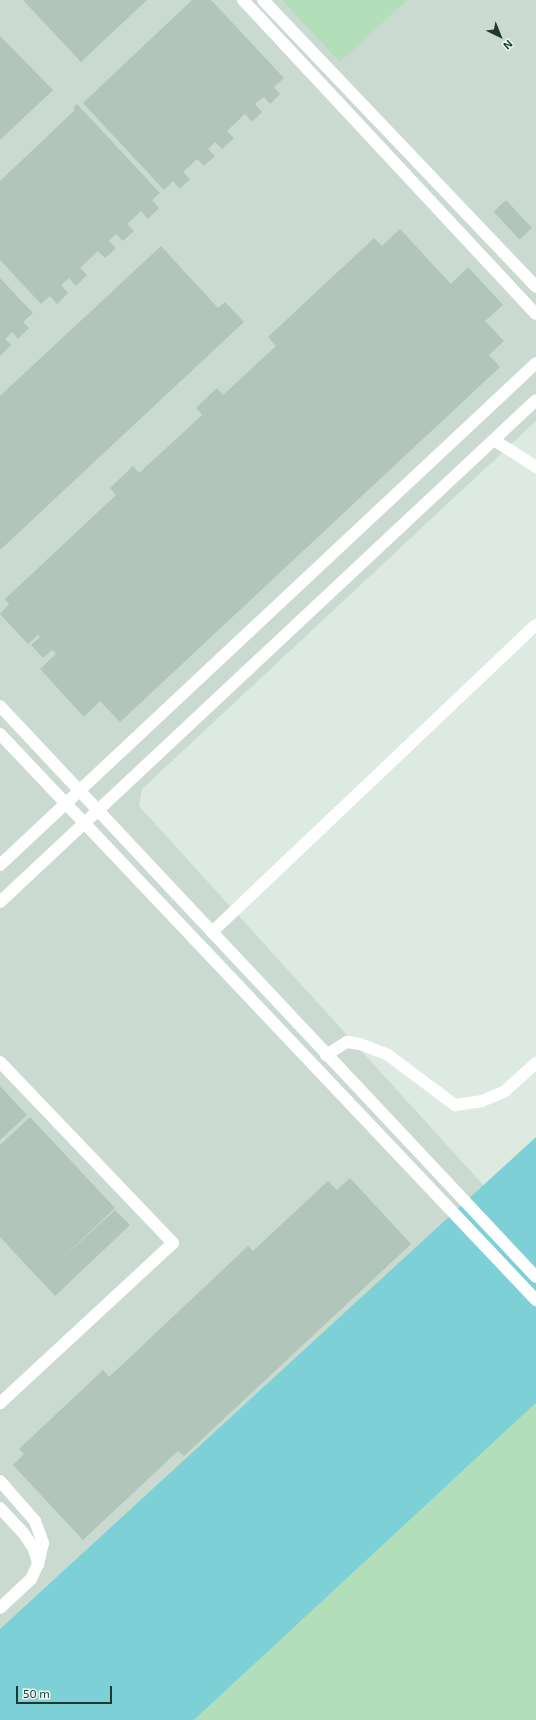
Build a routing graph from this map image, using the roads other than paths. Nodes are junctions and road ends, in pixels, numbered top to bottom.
1 (243, 0) edge
2 (264, 0) edge
3 (536, 287) edge
4 (536, 314) edge
5 (536, 363) edge
6 (536, 400) edge
7 (494, 440) junction
8 (536, 467) edge
9 (536, 625) edge
10 (0, 706) edge
11 (0, 734) edge
12 (79, 790) junction
13 (65, 803) junction
14 (99, 812) junction
15 (84, 824) junction
16 (0, 865) edge
17 (0, 902) edge
18 (212, 932) junction
19 (326, 1054) junction
20 (0, 1062) edge
21 (536, 1063) edge
22 (536, 1277) edge
23 (536, 1300) edge
24 (0, 1403) edge
25 (0, 1481) edge
26 (0, 1508) edge
27 (38, 1564) junction
28 (0, 1608) edge

1 - 4 street
2 - 3 street
5 - 12 street
6 - 7 street
7 - 8 street
7 - 14 street
9 - 18 street
10 - 12 street
11 - 13 street
12 - 13 street
12 - 14 street
13 - 15 street
13 - 16 street
14 - 15 street
14 - 18 street
15 - 17 street
15 - 23 street
18 - 19 street
19 - 21 street
19 - 22 street
20 - 24 street
25 - 27 street
26 - 27 street
27 - 28 street

